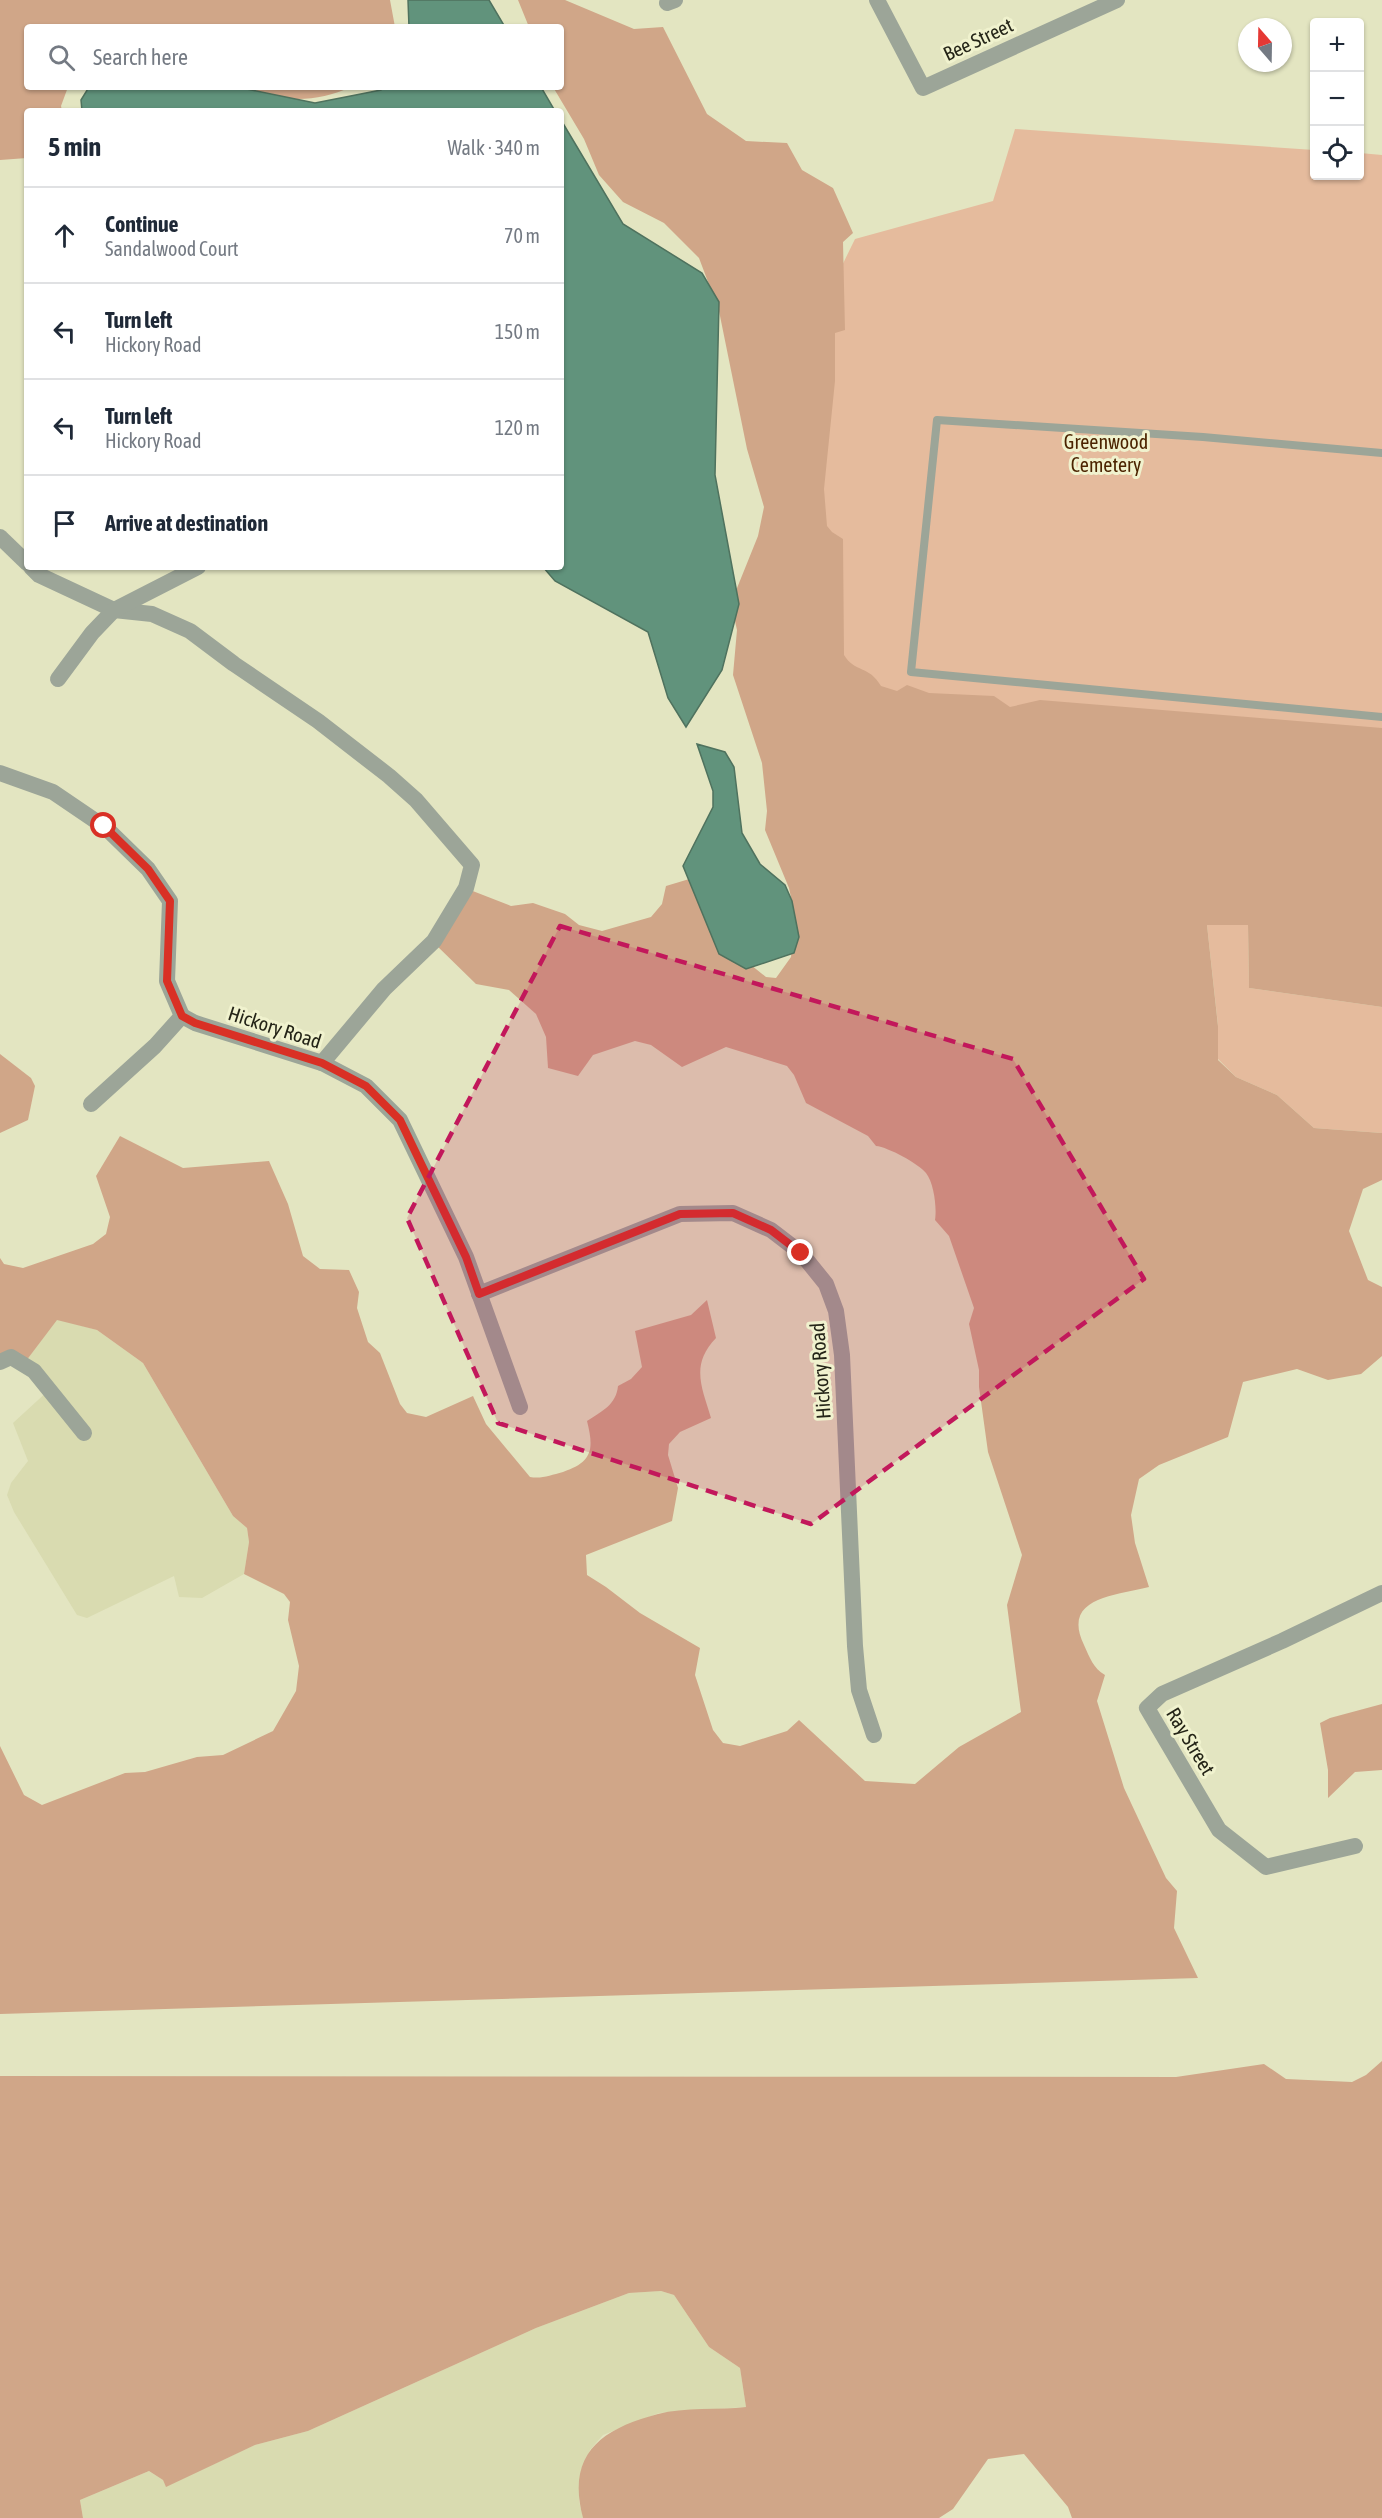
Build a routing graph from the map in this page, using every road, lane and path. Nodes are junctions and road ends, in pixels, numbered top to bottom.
1 (877, 0) edge
2 (1117, 0) edge
3 (1382, 453) edge
4 (0, 537) edge
5 (24, 560) edge
6 (34, 570) edge
7 (192, 570) edge
8 (114, 610) junction
9 (58, 679) dead end
10 (1382, 717) edge
11 (0, 773) edge
12 (182, 1016) junction
13 (322, 1063) junction
14 (91, 1104) dead end
15 (479, 1294) junction
16 (0, 1362) edge
17 (520, 1407) dead end
18 (84, 1434) dead end
19 (1382, 1593) edge
20 (874, 1735) dead end
21 (1355, 1846) dead end

1 - 2 street, Bee Street
3 - 10 lane
4 - 5 street
6 - 8 street
7 - 8 street
8 - 9 street
8 - 13 street
11 - 12 street
12 - 13 street, Hickory Road
12 - 14 street
13 - 15 street, Hickory Road
15 - 17 street, Hickory Road
15 - 20 street, Hickory Road
16 - 18 street
19 - 21 street, Ray Street

